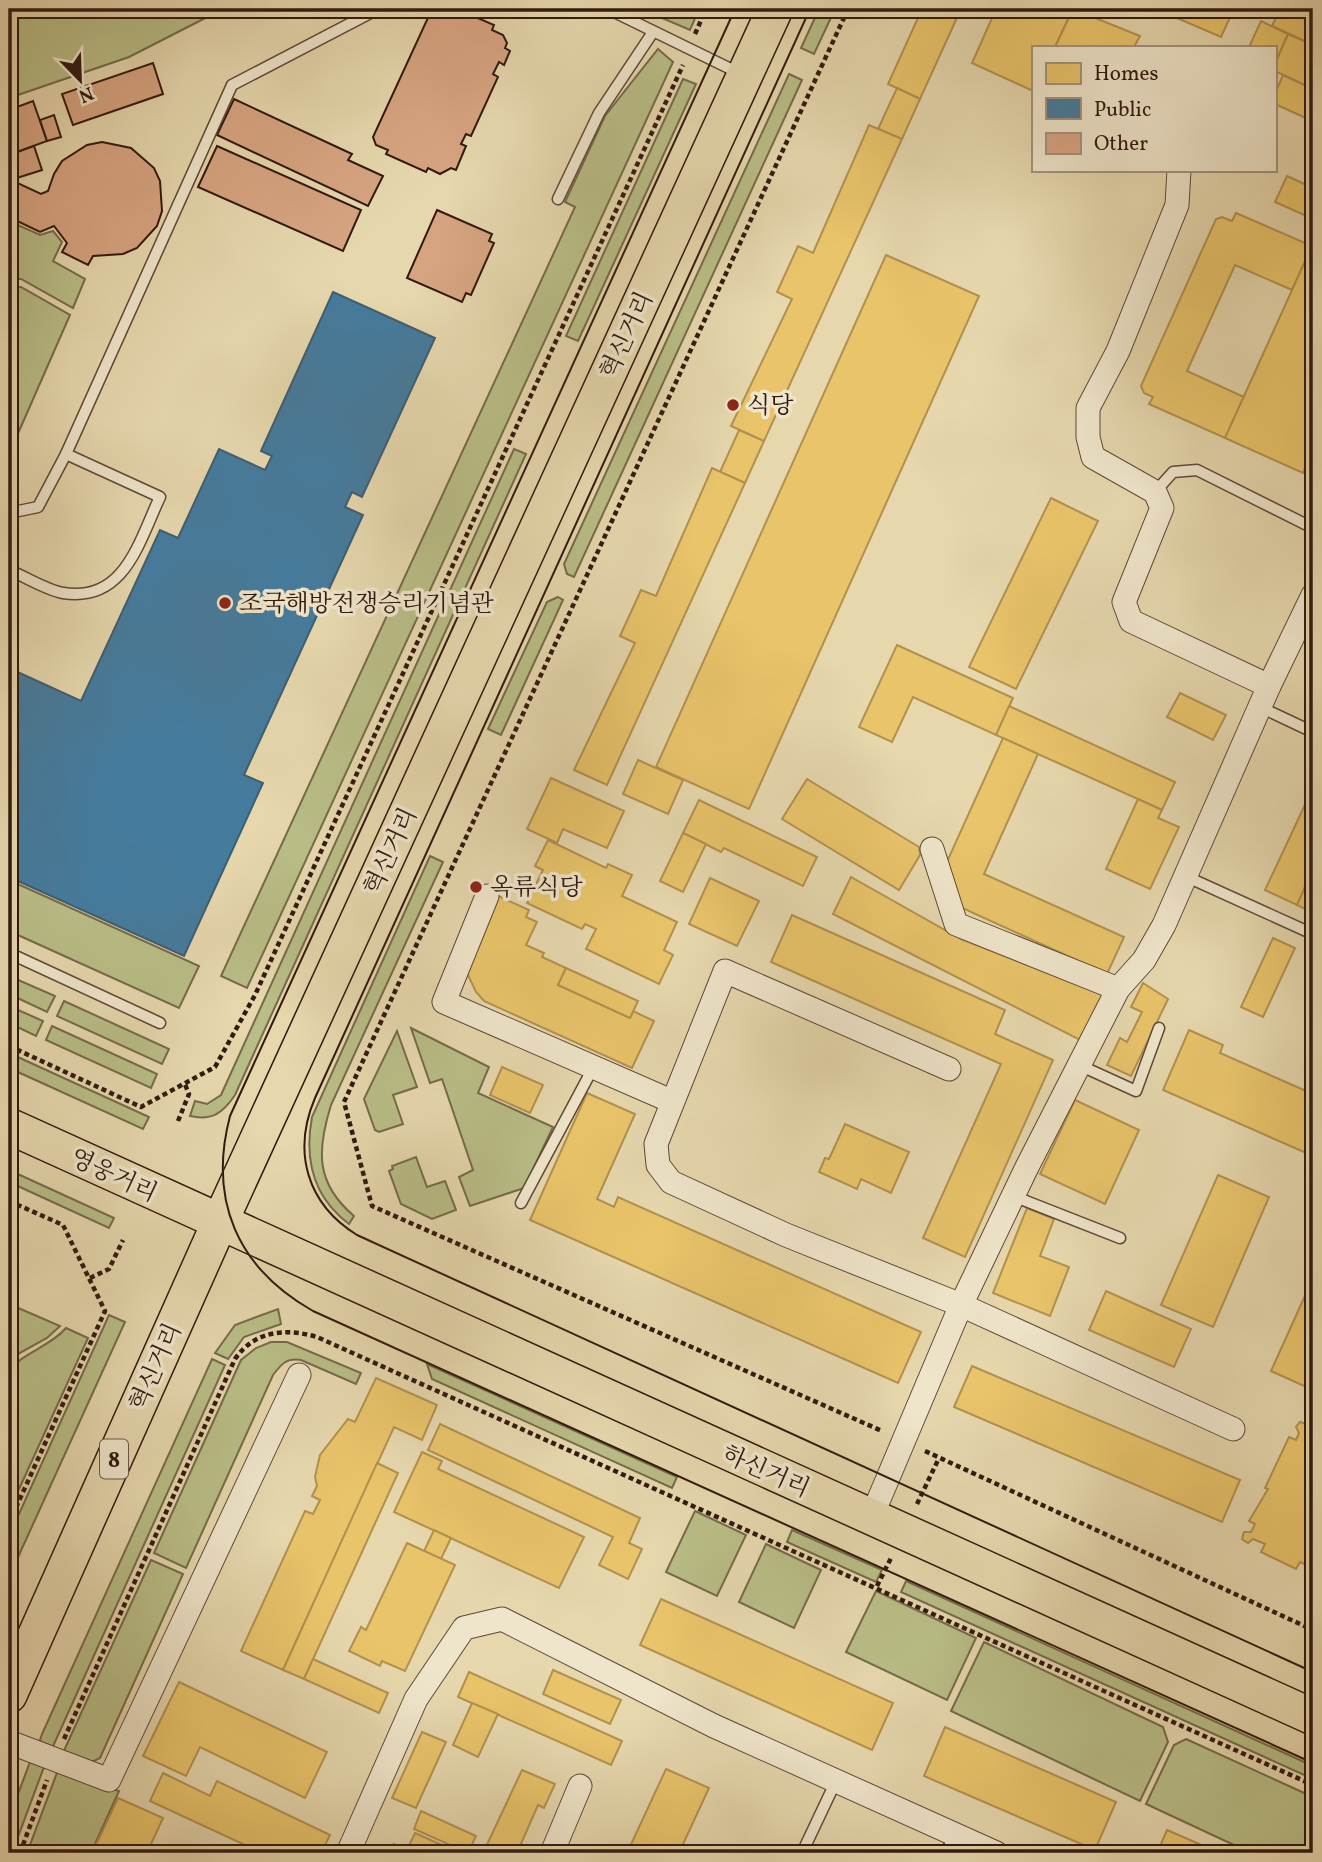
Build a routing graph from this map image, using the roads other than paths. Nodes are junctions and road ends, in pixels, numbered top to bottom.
1 (378, 9) edge
2 (608, 9) edge
3 (775, 9) edge
4 (653, 32) junction
5 (745, 76) junction
6 (1179, 172) edge
7 (558, 199) dead end
8 (66, 454) junction
9 (1155, 492) junction
10 (9, 513) edge
11 (1313, 528) edge
12 (9, 570) edge
13 (1313, 594) edge
14 (1264, 696) junction
15 (1313, 732) edge
16 (932, 849) dead end
17 (1185, 876) junction
18 (487, 896) dead end
19 (1313, 934) edge
20 (9, 953) edge
21 (1118, 989) junction
22 (160, 1023) dead end
23 (1159, 1028) dead end
24 (1079, 1065) junction
25 (593, 1068) junction
26 (948, 1069) dead end
27 (671, 1101) junction
28 (9, 1126) edge
29 (1013, 1196) junction
30 (521, 1203) dead end
31 (219, 1224) junction
32 (1120, 1238) dead end
33 (961, 1305) junction
34 (299, 1375) dead end
35 (1233, 1429) dead end
36 (871, 1518) junction
37 (9, 1695) edge
38 (1313, 1717) edge
39 (9, 1742) edge
40 (836, 1781) junction
41 (580, 1786) dead end
42 (951, 1844) edge
43 (348, 1853) edge
44 (552, 1853) edge
45 (802, 1853) edge
46 (996, 1853) edge

1 - 8 lane
2 - 4 lane
3 - 5 main road, 혁신거리 / 8
4 - 5 lane
4 - 7 lane
5 - 31 main road, 혁신거리 / 8
6 - 9 street
8 - 10 lane
8 - 12 lane
9 - 11 lane
9 - 14 street
13 - 14 street
14 - 15 lane
14 - 17 street
16 - 21 street
17 - 19 lane
17 - 21 street
18 - 25 street
20 - 22 lane
21 - 24 street
23 - 24 lane
24 - 29 street
25 - 27 street
25 - 30 lane
26 - 27 street
27 - 33 street
28 - 31 main road, 영웅거리
29 - 32 lane
29 - 33 street
31 - 36 main road, 하신거리
31 - 37 main road, 혁신거리 / 8
33 - 35 street
33 - 36 street
34 - 39 street
36 - 38 main road, 하신거리
40 - 42 street
40 - 43 street
40 - 45 lane
41 - 44 street
42 - 46 street

